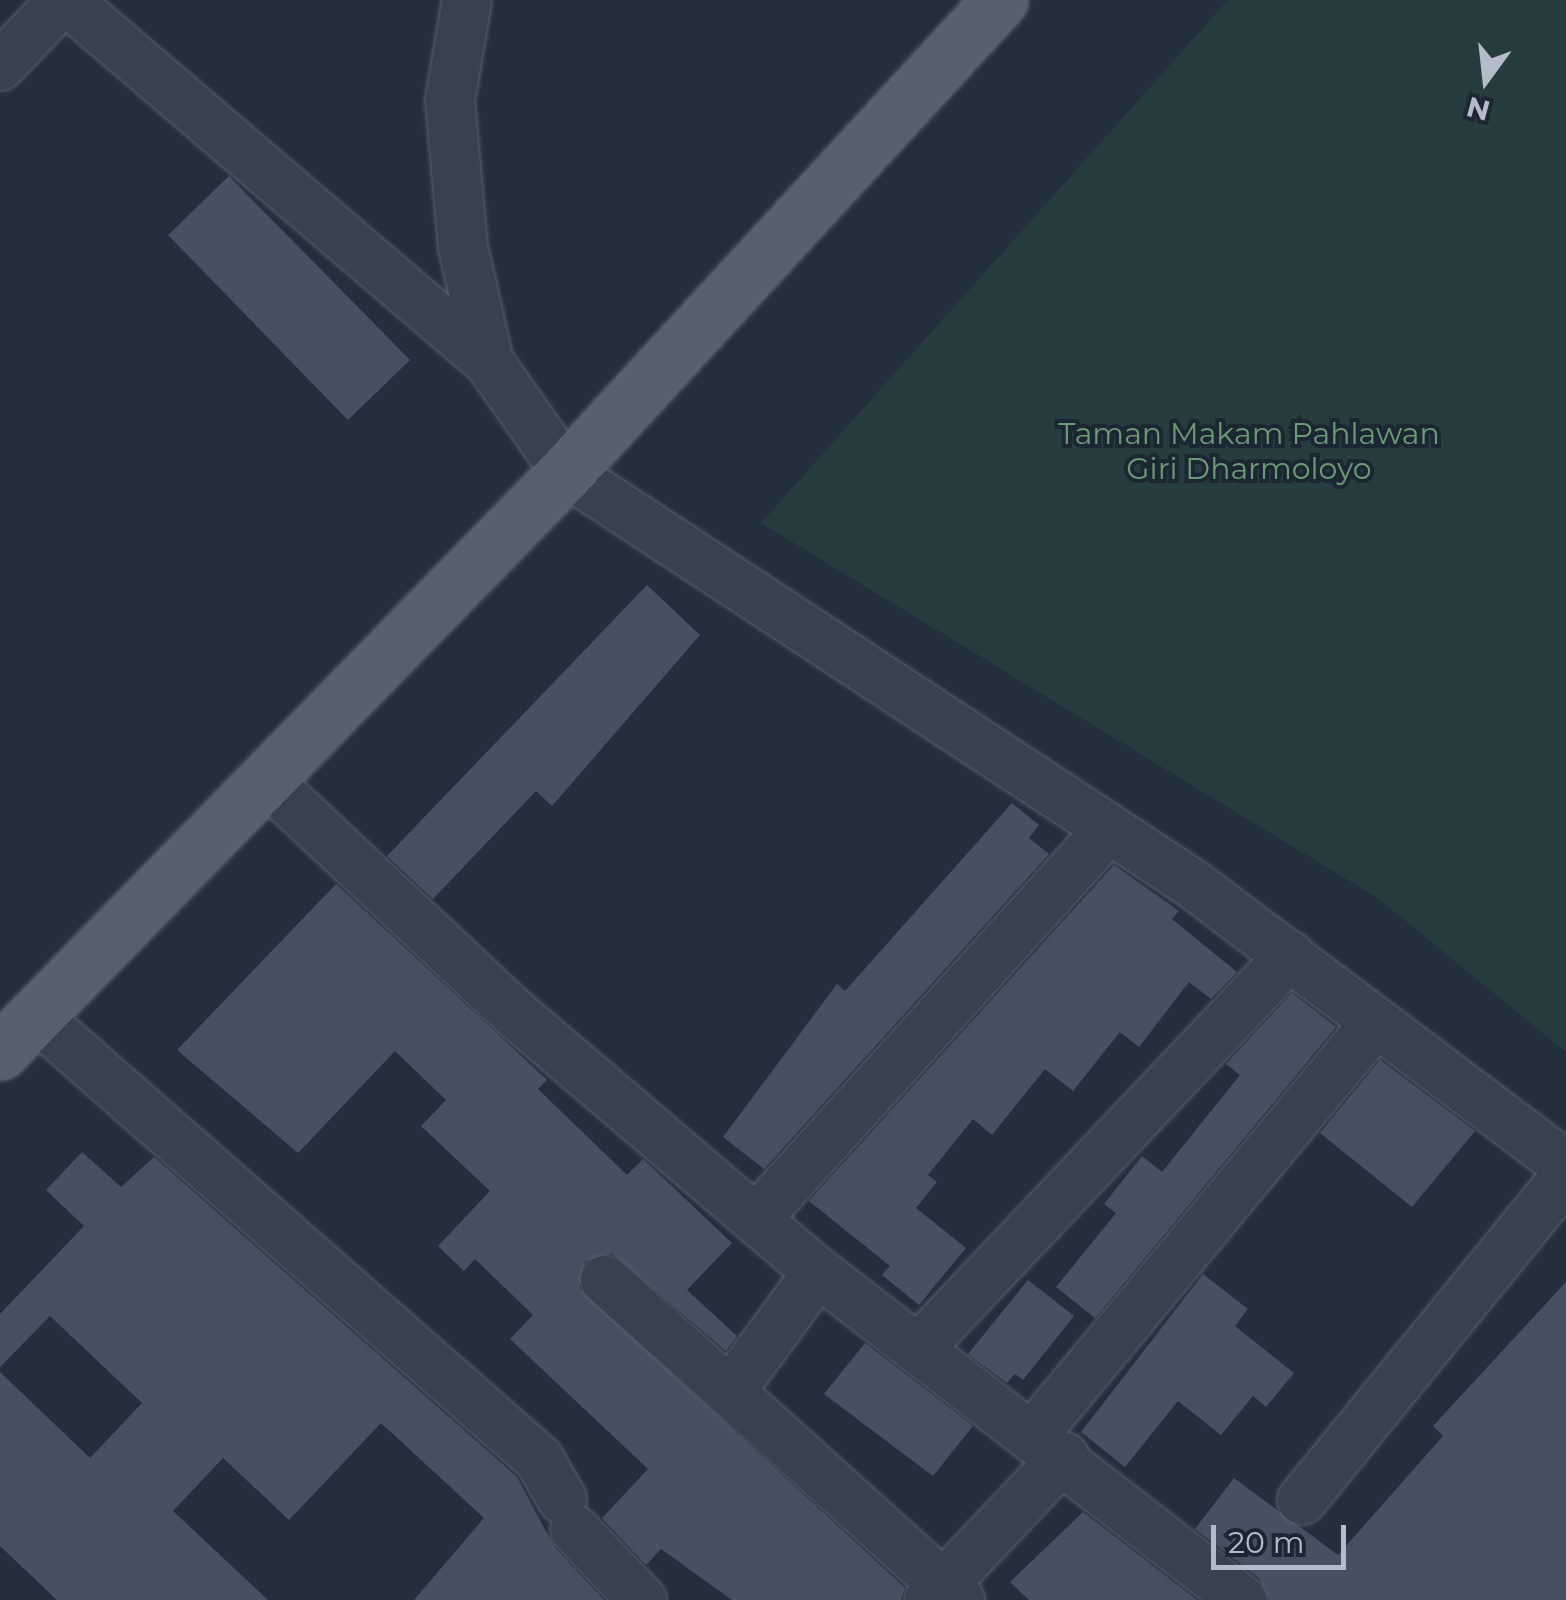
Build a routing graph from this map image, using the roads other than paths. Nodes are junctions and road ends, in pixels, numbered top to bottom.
1 (65, 0) edge
2 (467, 0) edge
3 (1000, 0) edge
4 (0, 66) edge
5 (489, 362) junction
6 (566, 472) junction
7 (268, 782) junction
8 (1109, 828) junction
9 (1290, 956) junction
10 (1376, 1022) junction
11 (17, 1034) edge
12 (1566, 1165) edge
13 (1566, 1176) edge
14 (756, 1220) junction
15 (818, 1272) junction
16 (605, 1280) dead end
17 (919, 1348) junction
18 (730, 1392) junction
19 (1049, 1445) junction
20 (1302, 1500) dead end
21 (944, 1595) edge
22 (642, 1600) edge
23 (1242, 1600) edge

1 - 4 street
1 - 5 street
2 - 5 street
3 - 6 main road
5 - 6 street
6 - 7 main road
6 - 8 street
7 - 11 main road
7 - 14 street
8 - 9 street
8 - 14 street
9 - 10 street
9 - 17 street
10 - 12 street
10 - 19 street
11 - 22 street
13 - 20 street
14 - 15 street
15 - 17 street
15 - 18 street
16 - 18 street
17 - 19 street
18 - 21 street
19 - 21 street
19 - 23 street

